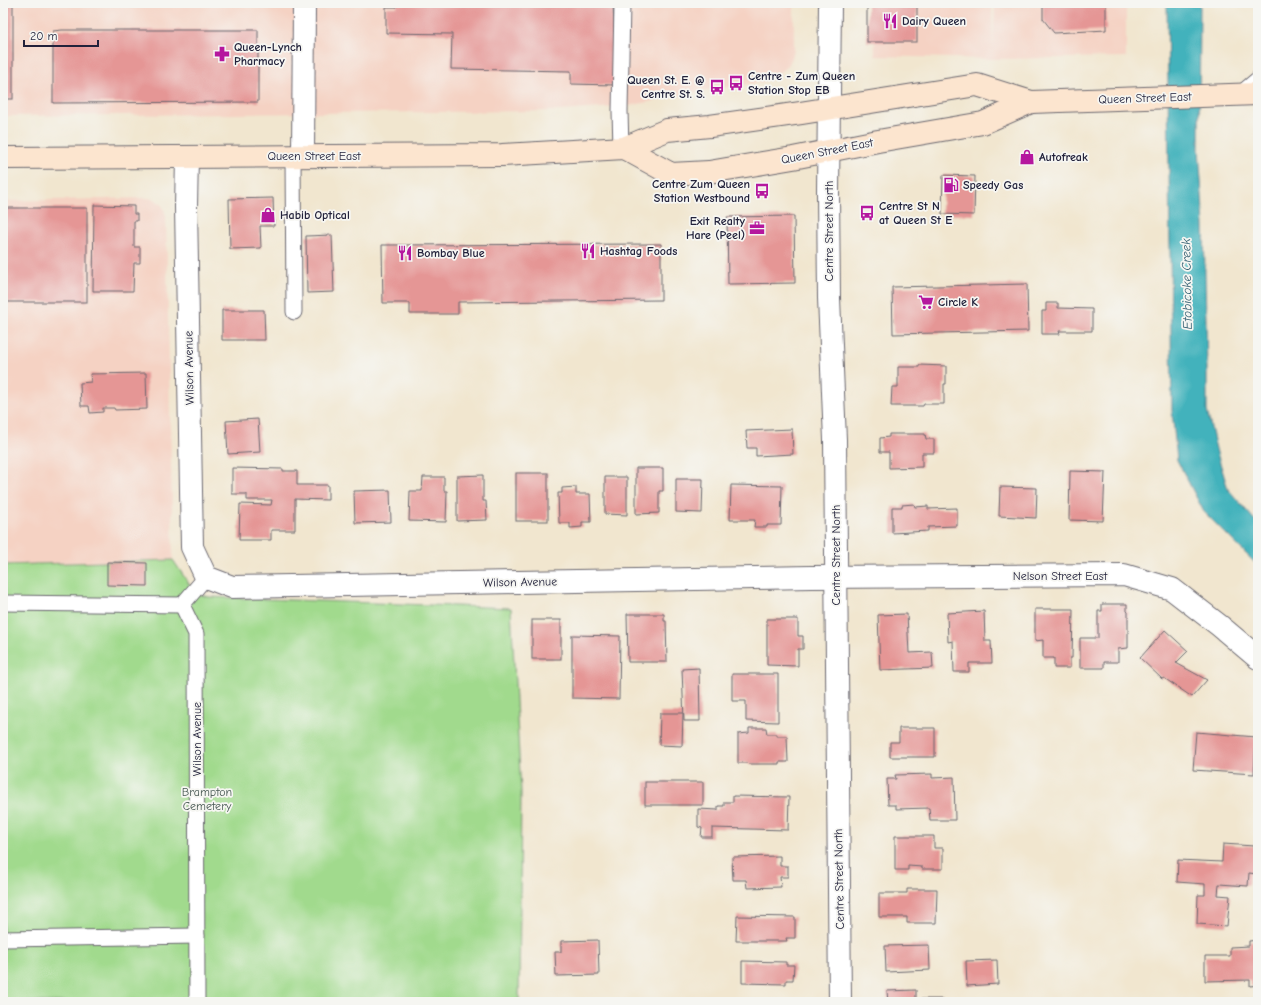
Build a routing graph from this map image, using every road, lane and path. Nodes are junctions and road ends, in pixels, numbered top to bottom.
1 (304, 3) edge
2 (622, 3) edge
3 (830, 3) edge
4 (1258, 79) edge
5 (1248, 94) edge
6 (1031, 102) junction
7 (829, 109) junction
8 (623, 148) junction
9 (829, 151) junction
10 (298, 156) junction
11 (187, 157) junction
12 (3, 158) edge
13 (294, 312) dead end
14 (206, 577) junction
15 (836, 577) junction
16 (3, 603) edge
17 (182, 605) junction
18 (1258, 658) edge
19 (197, 936) junction
20 (3, 939) edge
21 (197, 1002) edge
22 (840, 1002) edge

1 - 10 street
2 - 8 lane
3 - 7 street, Centre Street North
4 - 5 lane
5 - 6 main road, Queen Street East
6 - 7 main road, Queen Street East
6 - 9 main road, Queen Street East
7 - 8 main road, Queen Street East
7 - 9 street, Centre Street North
8 - 9 main road, Queen Street East
8 - 10 main road, Queen Street East
9 - 15 street, Centre Street North
10 - 11 main road, Queen Street East
10 - 13 lane
11 - 12 main road, Queen Street East
11 - 14 street, Wilson Avenue
14 - 15 street, Wilson Avenue
14 - 17 lane
15 - 18 street, Nelson Street East
15 - 22 street, Centre Street North
16 - 17 lane
17 - 19 lane, Wilson Avenue
19 - 20 lane
19 - 21 lane, Wilson Avenue

